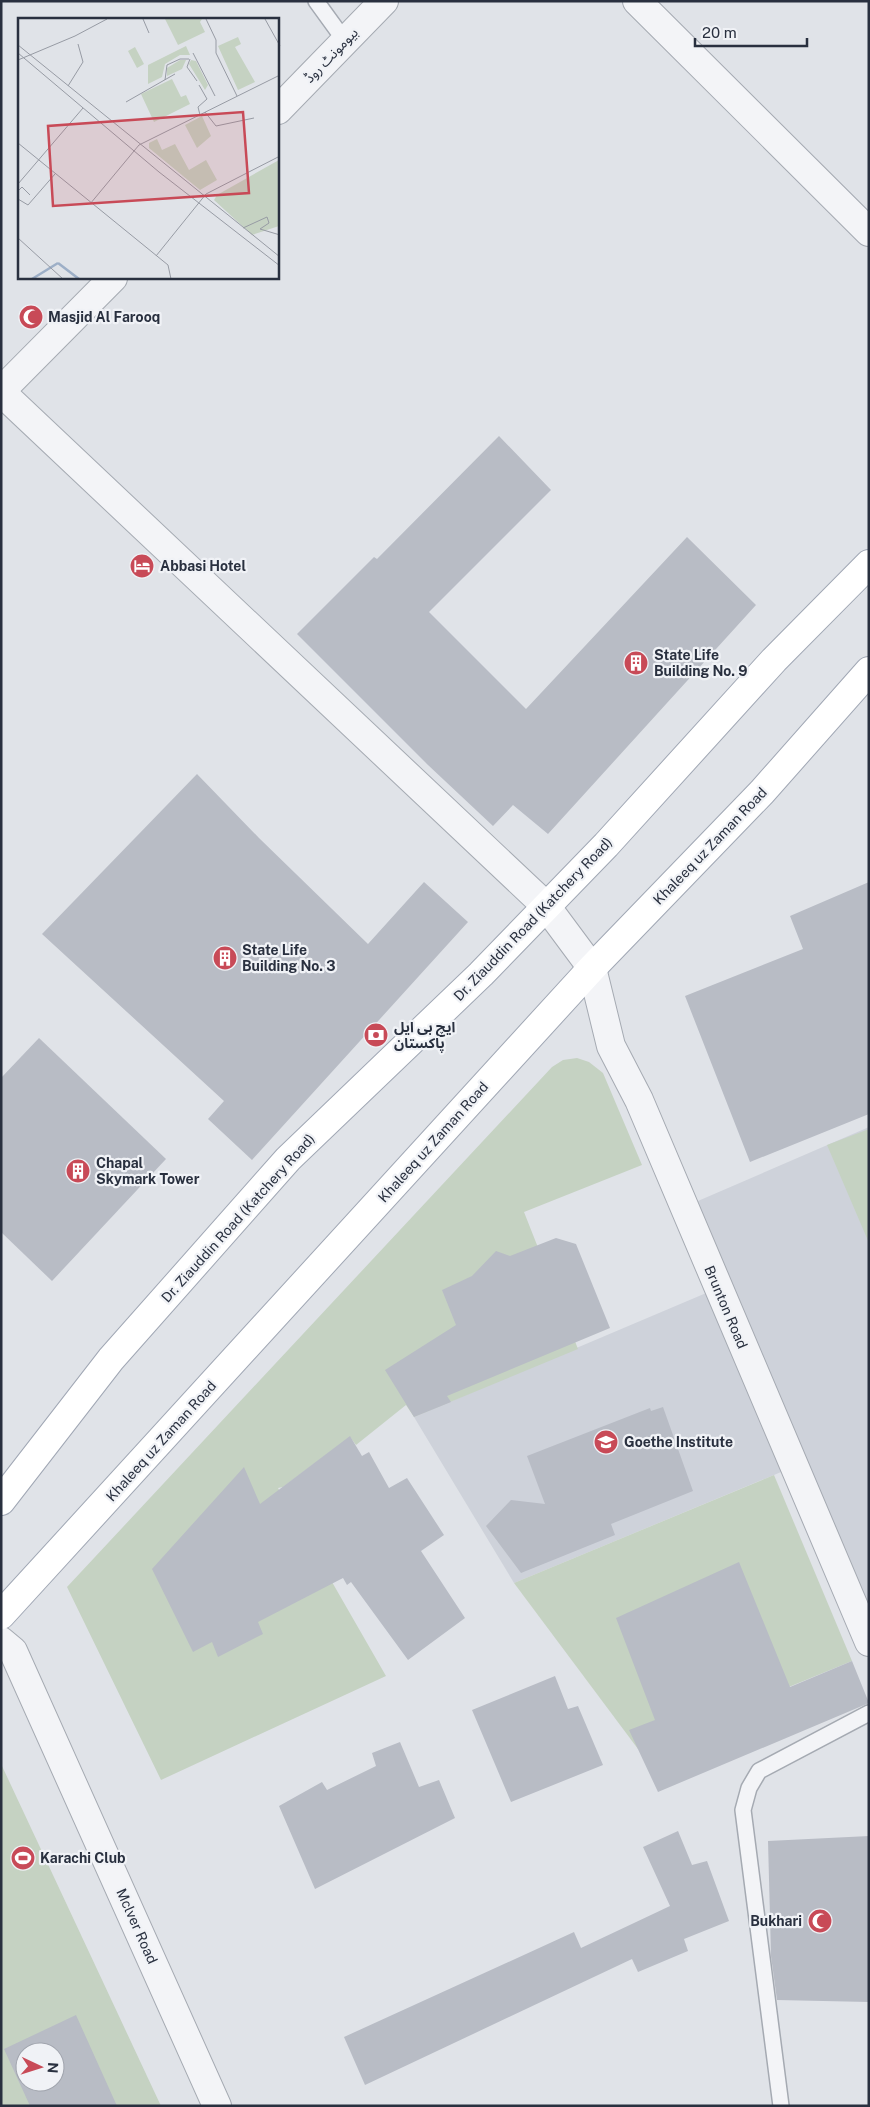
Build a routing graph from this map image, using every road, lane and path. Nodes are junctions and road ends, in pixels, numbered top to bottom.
1 (316, 1) edge
2 (384, 1) edge
3 (637, 1) edge
4 (344, 41) junction
5 (279, 109) edge
6 (869, 232) edge
7 (112, 279) edge
8 (1, 392) edge
9 (869, 564) edge
10 (869, 671) edge
11 (546, 906) junction
12 (592, 968) junction
13 (1, 1501) edge
14 (1, 1615) edge
15 (868, 1640) edge
16 (1, 1641) edge
17 (869, 1713) edge
18 (217, 2106) edge
19 (780, 2106) edge

1 - 4 lane
2 - 4 street, بیومونٹ روڈ
3 - 6 street
4 - 5 street, بیومونٹ روڈ
7 - 8 street
8 - 11 street
9 - 11 main road, Dr. Ziauddin Road (Katchery Road)
10 - 12 main road, Khaleeq uz Zaman Road
11 - 12 street
11 - 13 main road, Dr. Ziauddin Road (Katchery Road)
12 - 14 main road, Khaleeq uz Zaman Road
12 - 15 street, Brunton Road
16 - 18 street, Mclver Road
17 - 19 lane

